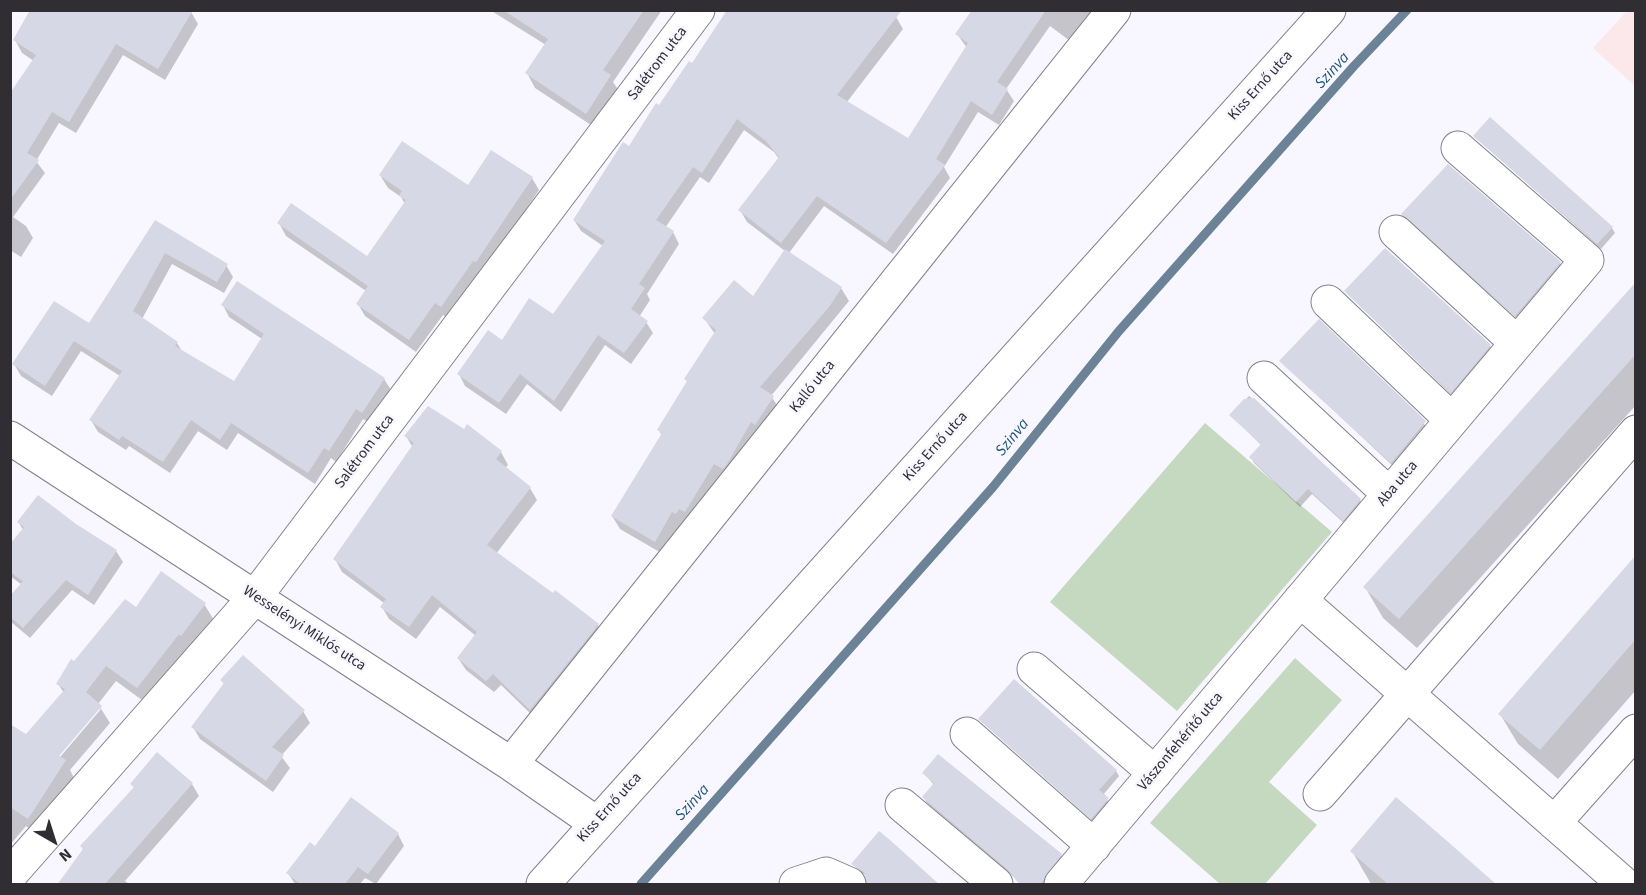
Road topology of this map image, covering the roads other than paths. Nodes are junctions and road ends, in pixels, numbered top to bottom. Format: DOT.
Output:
graph roads {
  1 [pos="698,10"];
  2 [pos="1114,10"];
  3 [pos="1329,10"];
  4 [pos="1458,147"];
  5 [pos="1396,232"];
  6 [pos="1328,302"];
  7 [pos="1517,343"];
  8 [pos="1264,378"];
  9 [pos="1452,420"];
  10 [pos="1635,432"];
  11 [pos="10,438"];
  12 [pos="1389,494"];
  13 [pos="255,597"];
  14 [pos="1300,600"];
  15 [pos="1034,669"];
  16 [pos="1406,694"];
  17 [pos="1635,731"];
  18 [pos="967,734"];
  19 [pos="511,764"];
  20 [pos="1155,773"];
  21 [pos="1320,794"];
  22 [pos="902,805"];
  23 [pos="596,823"];
  24 [pos="1554,823"];
  25 [pos="1094,846"];
  26 [pos="10,875"];
  27 [pos="543,885"];
  28 [pos="796,885"];
  29 [pos="849,885"];
  30 [pos="996,885"];
  31 [pos="1061,885"];
  32 [pos="1624,885"];
  1 -- 13 [label="street, Salétrom utca"];
  2 -- 19 [label="street, Kalló utca"];
  3 -- 23 [label="street, Kiss Ernő utca"];
  4 -- 7 [label="street, Aba utca"];
  5 -- 7 [label="street"];
  6 -- 9 [label="street"];
  7 -- 9 [label="street, Aba utca"];
  8 -- 12 [label="street"];
  9 -- 12 [label="street, Aba utca"];
  10 -- 16 [label="street"];
  11 -- 13 [label="street, Wesselényi Miklós utca"];
  12 -- 14 [label="street, Aba utca"];
  13 -- 19 [label="street, Wesselényi Miklós utca"];
  13 -- 26 [label="street, Salétrom utca"];
  14 -- 16 [label="street"];
  14 -- 20 [label="street, Vászonfehérítő utca"];
  15 -- 20 [label="street"];
  16 -- 21 [label="street"];
  16 -- 24 [label="street"];
  17 -- 24 [label="street"];
  18 -- 25 [label="street"];
  19 -- 23 [label="street, Wesselényi Miklós utca"];
  20 -- 25 [label="street, Vászonfehérítő utca"];
  22 -- 30 [label="street"];
  23 -- 27 [label="street, Kiss Ernő utca"];
  24 -- 32 [label="street"];
  25 -- 31 [label="street, Vászonfehérítő utca"];
  28 -- 29 [label="street"];
}
